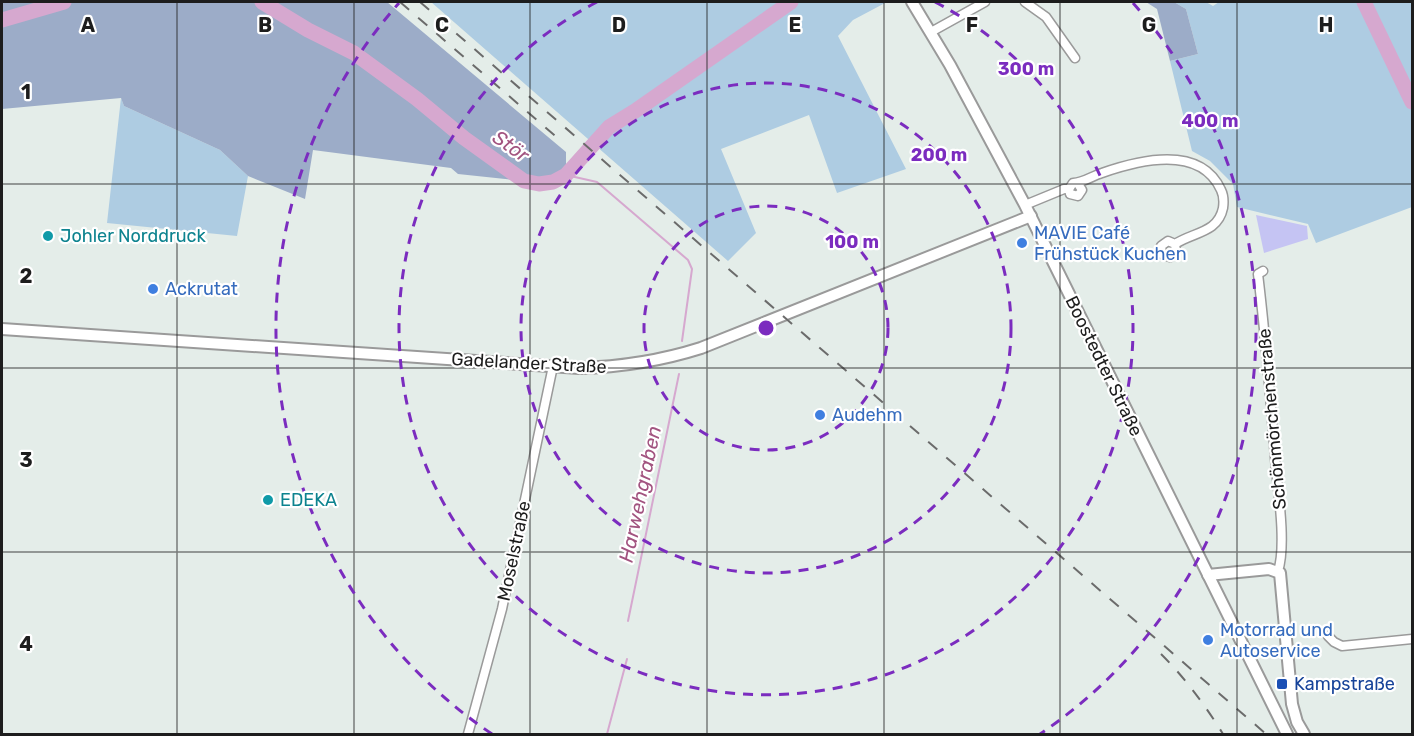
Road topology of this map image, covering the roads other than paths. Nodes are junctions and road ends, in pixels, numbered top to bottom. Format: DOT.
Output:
graph roads {
  1 [pos="912,2"];
  2 [pos="985,2"];
  3 [pos="1025,2"];
  4 [pos="931,32"];
  5 [pos="1075,58"];
  6 [pos="1025,205"];
  7 [pos="1031,216"];
  8 [pos="1175,244"];
  9 [pos="1263,271"];
  10 [pos="2,329"];
  11 [pos="553,366"];
  12 [pos="1278,571"];
  13 [pos="1208,575"];
  14 [pos="1328,636"];
  15 [pos="1413,639"];
  16 [pos="468,735"];
  17 [pos="1287,735"];
  18 [pos="1304,735"];
  1 -- 4 [label="street, Boostedter Straße"];
  2 -- 4 [label="street"];
  3 -- 5 [label="street"];
  4 -- 6 [label="street, Boostedter Straße"];
  6 -- 7 [label="street, Boostedter Straße"];
  6 -- 8 [label="street"];
  7 -- 11 [label="street, Gadelander Straße"];
  7 -- 13 [label="street, Boostedter Straße"];
  9 -- 12 [label="street, Schönmörchenstraße"];
  10 -- 11 [label="street, Gadelander Straße"];
  11 -- 16 [label="street, Moselstraße"];
  12 -- 13 [label="street"];
  12 -- 18 [label="street, Schönmörchenstraße"];
  13 -- 17 [label="street, Boostedter Straße"];
  14 -- 15 [label="street"];
}
